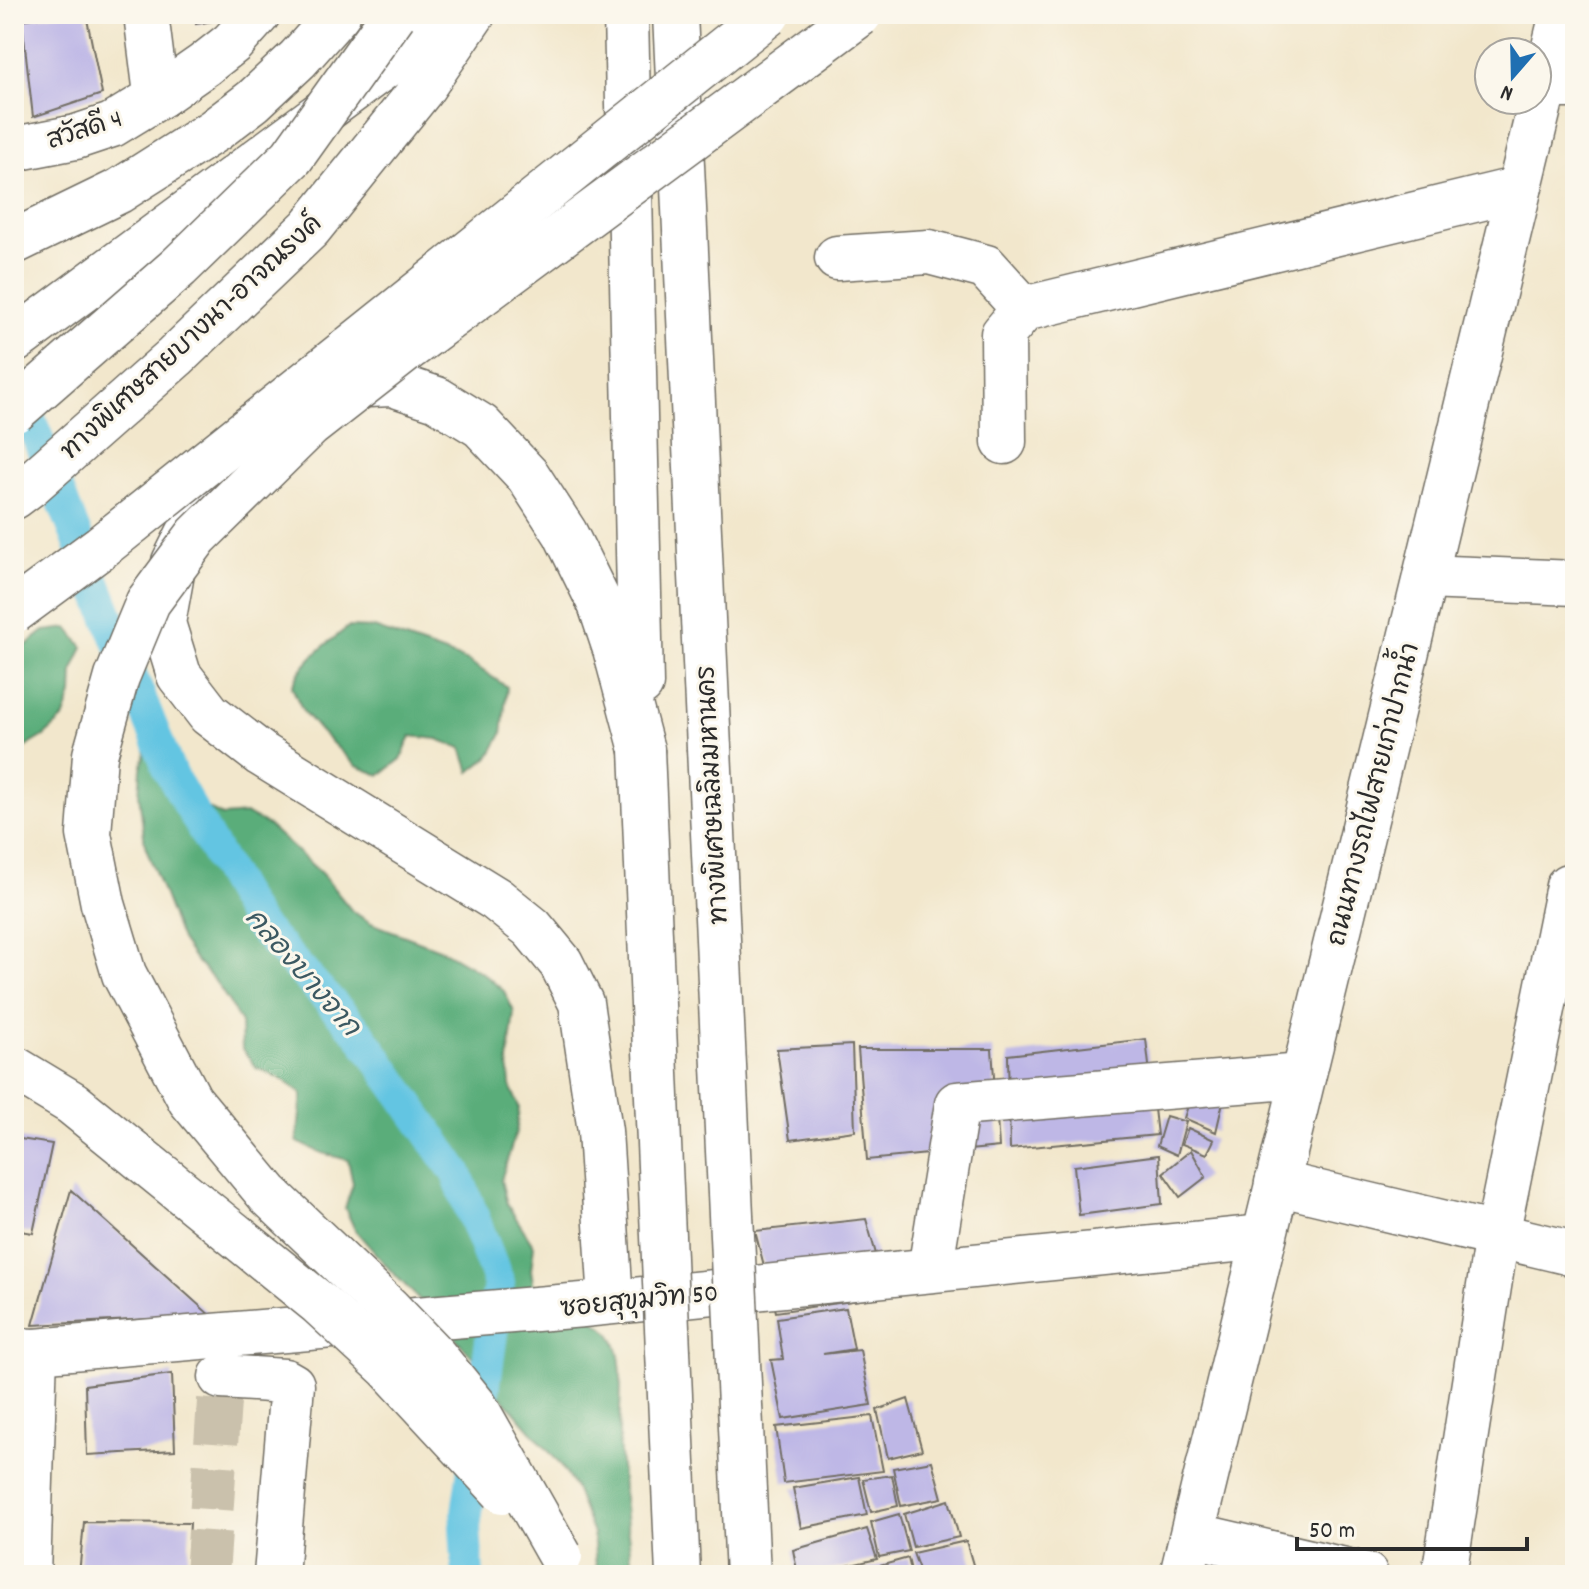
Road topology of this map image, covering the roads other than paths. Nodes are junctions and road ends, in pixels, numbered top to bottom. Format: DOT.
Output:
graph roads {
  1 [pos="146,14"];
  2 [pos="258,14"];
  3 [pos="338,14"];
  4 [pos="394,14"];
  5 [pos="455,14"];
  6 [pos="473,14"];
  7 [pos="626,14"];
  8 [pos="675,14"];
  9 [pos="768,14"];
  10 [pos="860,14"];
  11 [pos="1562,14"];
  12 [pos="1560,86"];
  13 [pos="161,95"];
  14 [pos="14,149"];
  15 [pos="1519,189"];
  16 [pos="14,242"];
  17 [pos="837,258"];
  18 [pos="1024,309"];
  19 [pos="14,341"];
  20 [pos="14,411"];
  21 [pos="1004,442"];
  22 [pos="14,497"];
  23 [pos="1425,577"];
  24 [pos="1575,583"];
  25 [pos="14,611"];
  26 [pos="642,750"];
  27 [pos="1568,886"];
  28 [pos="14,1068"];
  29 [pos="1303,1076"];
  30 [pos="1277,1183"];
  31 [pos="1497,1235"];
  32 [pos="1264,1237"];
  33 [pos="1575,1254"];
  34 [pos="930,1270"];
  35 [pos="611,1301"];
  36 [pos="25,1351"];
  37 [pos="222,1366"];
  38 [pos="1188,1555"];
  39 [pos="565,1566"];
  40 [pos="28,1575"];
  41 [pos="276,1575"];
  42 [pos="678,1575"];
  43 [pos="748,1575"];
  44 [pos="1366,1575"];
  45 [pos="1444,1575"];
  1 -- 13 [label="main road"];
  2 -- 13 [label="main road, สวัสดี 4"];
  3 -- 16 [label="main road"];
  4 -- 20 [label="main road, bridge"];
  5 -- 19 [label="main road, bridge"];
  6 -- 22 [label="main road, ทางพิเศษสายบางนา-อาจณรงค์"];
  7 -- 26 [label="main road"];
  8 -- 43 [label="main road, ทางพิเศษเฉลิมมหานคร, bridge"];
  9 -- 25 [label="main road, bridge"];
  10 -- 39 [label="main road, bridge"];
  11 -- 12 [label="main road, ถนนทางรถไฟสายเก่าปากน้ำ"];
  12 -- 15 [label="main road, ถนนทางรถไฟสายเก่าปากน้ำ"];
  13 -- 14 [label="main road, สวัสดี 4"];
  15 -- 18 [label="main road"];
  15 -- 23 [label="main road, ถนนทางรถไฟสายเก่าปากน้ำ"];
  17 -- 18 [label="main road"];
  18 -- 21 [label="main road"];
  23 -- 24 [label="main road"];
  23 -- 29 [label="main road, ถนนทางรถไฟสายเก่าปากน้ำ"];
  26 -- 35 [label="main road"];
  26 -- 42 [label="main road, bridge"];
  27 -- 31 [label="main road"];
  28 -- 39 [label="main road, bridge"];
  29 -- 30 [label="main road, ถนนทางรถไฟสายเก่าปากน้ำ"];
  29 -- 34 [label="main road"];
  30 -- 31 [label="main road"];
  30 -- 32 [label="main road, ถนนทางรถไฟสายเก่าปากน้ำ"];
  31 -- 33 [label="main road"];
  31 -- 45 [label="main road"];
  32 -- 34 [label="main road, ซอยสุขุมวิท 50"];
  32 -- 38 [label="main road, ถนนทางรถไฟสายเก่าปากน้ำ"];
  34 -- 35 [label="main road, ซอยสุขุมวิท 50"];
  35 -- 37 [label="main road, ซอยสุขุมวิท 50, bridge"];
  36 -- 37 [label="main road, ซอยสุขุมวิท 50"];
  36 -- 40 [label="main road"];
  37 -- 41 [label="main road"];
  38 -- 44 [label="main road"];
}
